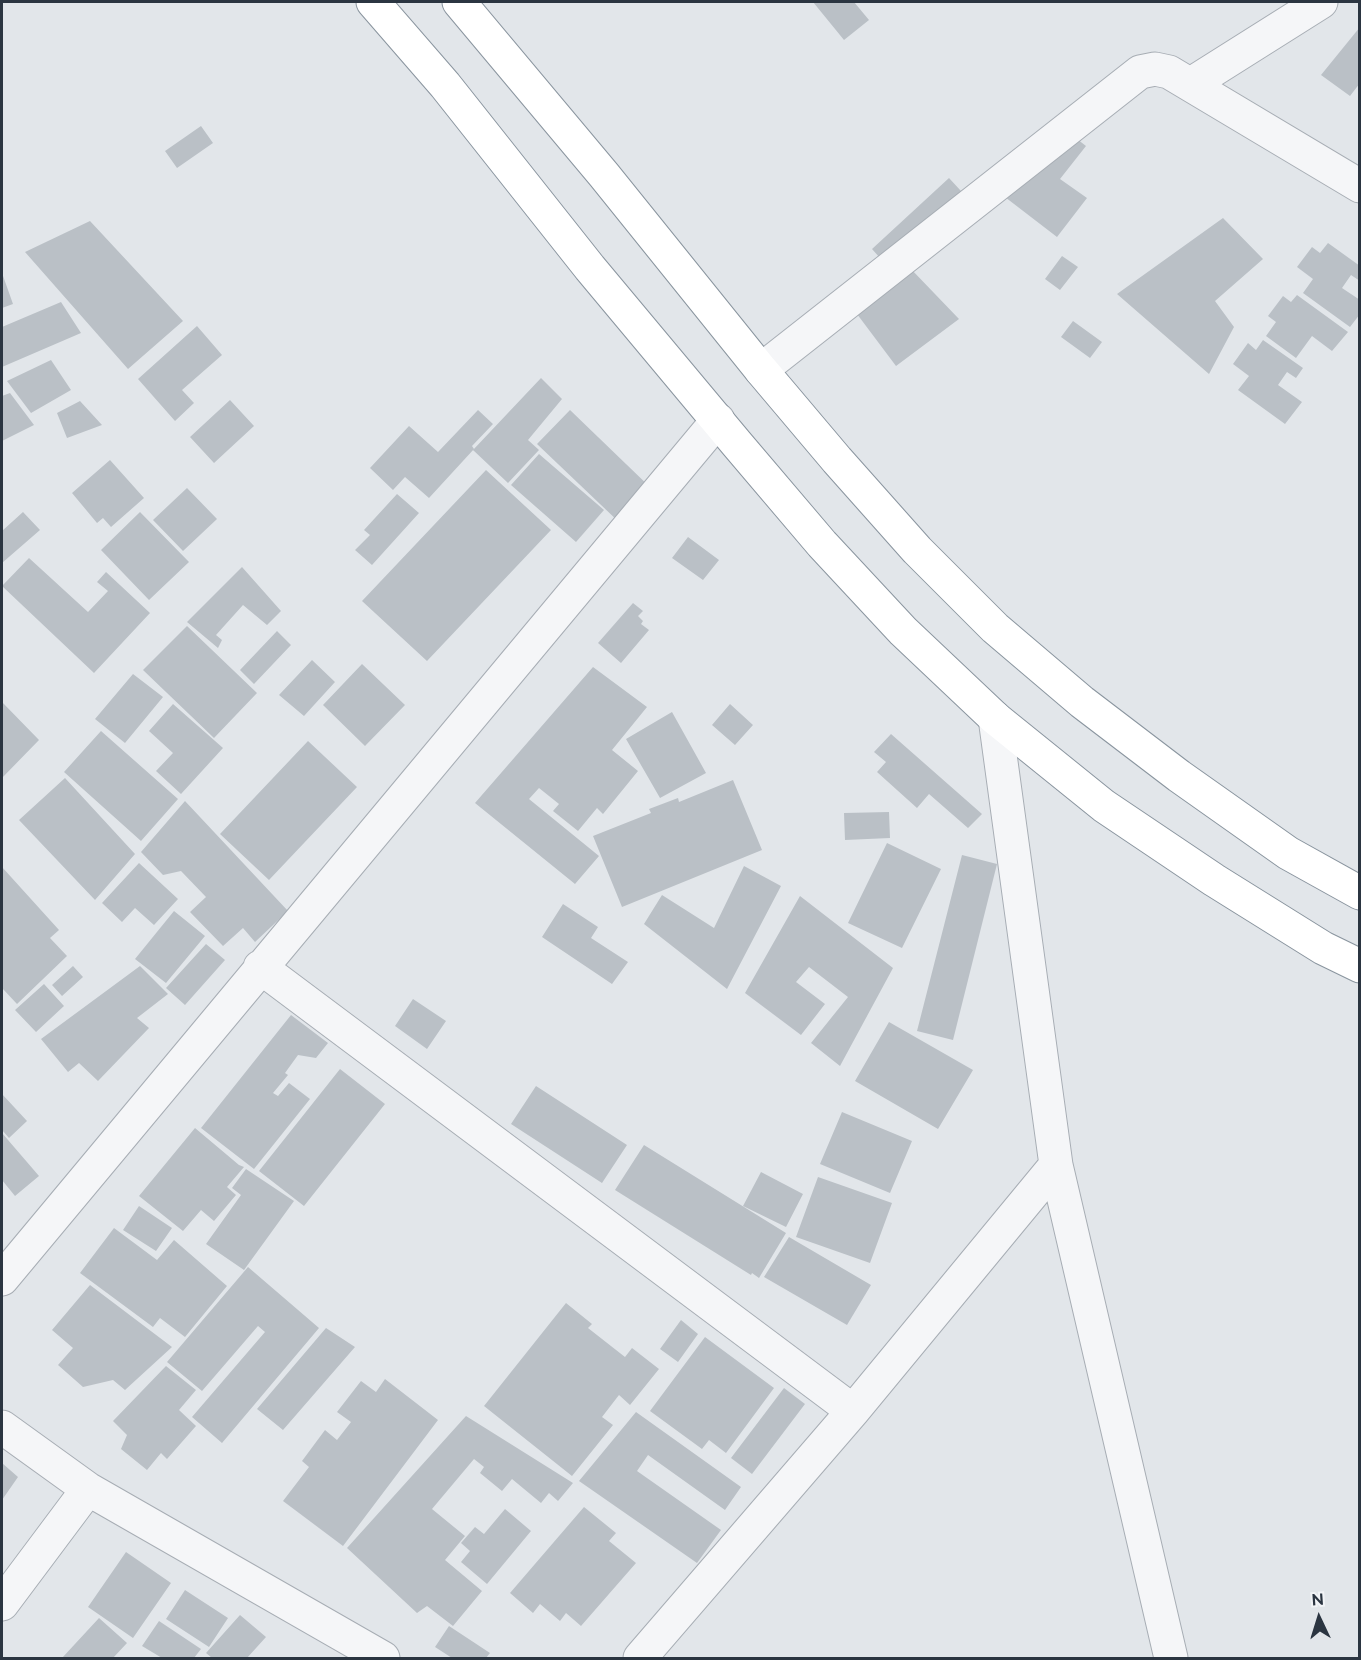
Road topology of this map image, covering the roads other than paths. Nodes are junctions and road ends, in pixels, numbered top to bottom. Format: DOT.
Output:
graph roads {
  1 [pos="373,2"];
  2 [pos="459,2"];
  3 [pos="1320,2"];
  4 [pos="1191,84"];
  5 [pos="1359,186"];
  6 [pos="760,370"];
  7 [pos="718,420"];
  8 [pos="995,718"];
  9 [pos="1359,892"];
  10 [pos="1359,966"];
  11 [pos="260,967"];
  12 [pos="1056,1165"];
  13 [pos="2,1279"];
  14 [pos="853,1411"];
  15 [pos="2,1427"];
  16 [pos="88,1489"];
  17 [pos="2,1604"];
  18 [pos="383,1659"];
  19 [pos="640,1659"];
  20 [pos="1171,1659"];
  1 -- 7 [label="highway"];
  2 -- 6 [label="highway"];
  3 -- 4 [label="street"];
  4 -- 5 [label="street"];
  4 -- 6 [label="street"];
  6 -- 9 [label="highway"];
  7 -- 8 [label="highway"];
  7 -- 11 [label="street"];
  8 -- 10 [label="highway"];
  8 -- 12 [label="street"];
  11 -- 13 [label="street"];
  11 -- 14 [label="street"];
  12 -- 14 [label="street"];
  12 -- 20 [label="street"];
  14 -- 19 [label="street"];
  15 -- 16 [label="street"];
  16 -- 17 [label="street"];
  16 -- 18 [label="street"];
}
